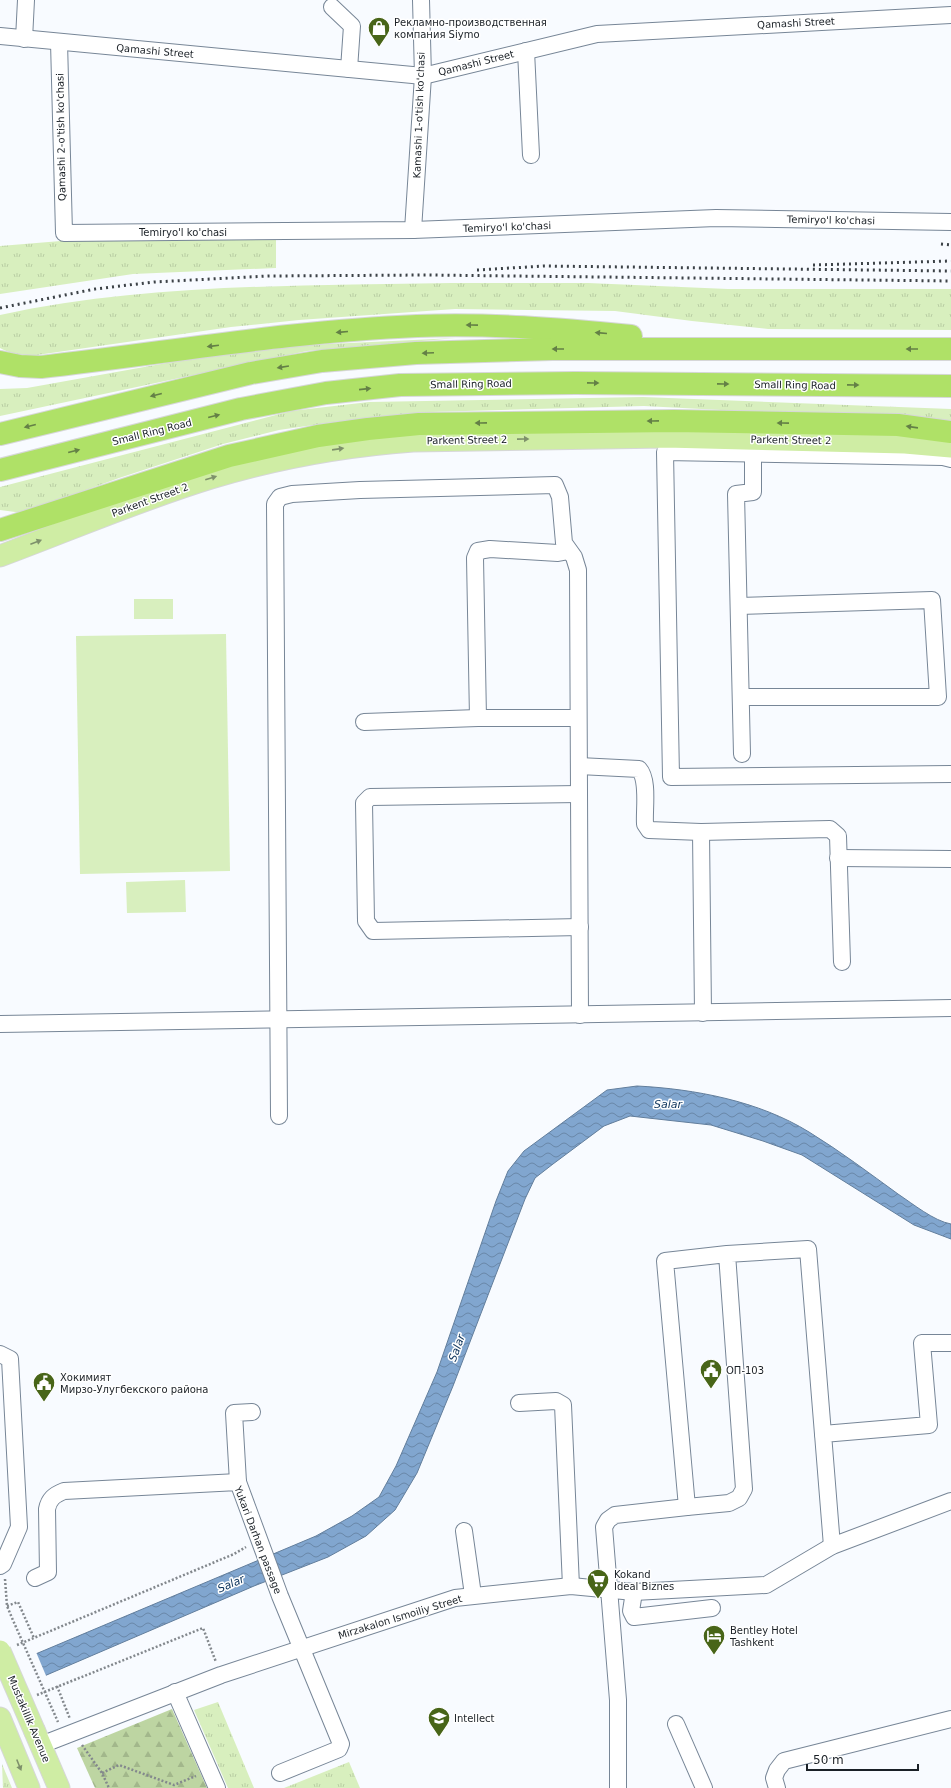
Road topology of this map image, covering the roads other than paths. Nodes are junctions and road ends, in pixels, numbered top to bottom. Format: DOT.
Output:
graph roads {
  1 [pos="26,0"];
  2 [pos="421,0"];
  3 [pos="332,7"];
  4 [pos="951,15"];
  5 [pos="0,36"];
  6 [pos="24,39"];
  7 [pos="59,42"];
  8 [pos="526,51"];
  9 [pos="350,69"];
  10 [pos="423,76"];
  11 [pos="531,155"];
  12 [pos="951,222"];
  13 [pos="413,230"];
  14 [pos="64,233"];
  15 [pos="766,348"];
  16 [pos="951,349"];
  17 [pos="0,362"];
  18 [pos="951,386"];
  19 [pos="753,430"];
  20 [pos="951,432"];
  21 [pos="0,434"];
  22 [pos="951,447"];
  23 [pos="951,459"];
  24 [pos="5,469"];
  25 [pos="0,530"];
  26 [pos="569,550"];
  27 [pos="0,556"];
  28 [pos="739,606"];
  29 [pos="741,697"];
  30 [pos="478,718"];
  31 [pos="578,718"];
  32 [pos="364,722"];
  33 [pos="742,754"];
  34 [pos="579,766"];
  35 [pos="951,774"];
  36 [pos="579,794"];
  37 [pos="701,832"];
  38 [pos="838,858"];
  39 [pos="951,859"];
  40 [pos="580,927"];
  41 [pos="842,962"];
  42 [pos="951,1008"];
  43 [pos="703,1013"];
  44 [pos="580,1015"];
  45 [pos="0,1024"];
  46 [pos="278,1116"];
  47 [pos="728,1254"];
  48 [pos="951,1343"];
  49 [pos="0,1354"];
  50 [pos="518,1403"];
  51 [pos="252,1412"];
  52 [pos="822,1434"];
  53 [pos="238,1482"];
  54 [pos="951,1501"];
  55 [pos="688,1507"];
  56 [pos="464,1531"];
  57 [pos="832,1546"];
  58 [pos="0,1566"];
  59 [pos="35,1578"];
  60 [pos="571,1586"];
  61 [pos="609,1590"];
  62 [pos="634,1592"];
  63 [pos="473,1595"];
  64 [pos="712,1608"];
  65 [pos="302,1648"];
  66 [pos="0,1651"];
  67 [pos="176,1692"];
  68 [pos="0,1718"];
  69 [pos="951,1719"];
  70 [pos="676,1724"];
  71 [pos="38,1739"];
  72 [pos="280,1773"];
  73 [pos="29,1788"];
  74 [pos="58,1788"];
  75 [pos="217,1788"];
  76 [pos="618,1788"];
  77 [pos="704,1788"];
  78 [pos="777,1788"];
  1 -- 6 [label="street"];
  2 -- 10 [label="street, Kamashi 1-o'tish ko'chasi"];
  3 -- 9 [label="street"];
  4 -- 8 [label="street, Qamashi Street"];
  5 -- 6 [label="street, Qamashi Street"];
  6 -- 7 [label="street, Qamashi Street"];
  7 -- 9 [label="street, Qamashi Street"];
  7 -- 14 [label="street, Qamashi 2-o'tish ko'chasi"];
  8 -- 10 [label="street, Qamashi Street"];
  8 -- 11 [label="street"];
  9 -- 10 [label="street, Qamashi Street"];
  10 -- 13 [label="street, Kamashi 1-o'tish ko'chasi"];
  12 -- 13 [label="street, Temiryo'l ko'chasi"];
  13 -- 14 [label="street, Temiryo'l ko'chasi"];
  16 -- 15 [label="highway, one-way"];
  15 -- 17 [label="highway, one-way"];
  15 -- 21 [label="highway, one-way"];
  24 -- 18 [label="highway, Small Ring Road, one-way"];
  20 -- 19 [label="highway, one-way"];
  19 -- 22 [label="main road, Parkent Street 2"];
  19 -- 25 [label="highway, one-way"];
  27 -- 19 [label="main road, Parkent Street 2, one-way"];
  19 -- 28 [label="street"];
  23 -- 35 [label="street"];
  26 -- 30 [label="street"];
  26 -- 31 [label="street"];
  26 -- 46 [label="street"];
  28 -- 29 [label="street"];
  28 -- 29 [label="street"];
  29 -- 33 [label="street"];
  30 -- 31 [label="street"];
  30 -- 32 [label="street"];
  31 -- 34 [label="street"];
  34 -- 36 [label="street"];
  34 -- 37 [label="street"];
  36 -- 40 [label="street"];
  36 -- 40 [label="street"];
  37 -- 38 [label="street"];
  37 -- 43 [label="street"];
  38 -- 39 [label="street"];
  38 -- 41 [label="street"];
  40 -- 44 [label="street"];
  42 -- 43 [label="street"];
  43 -- 44 [label="street"];
  44 -- 45 [label="street"];
  47 -- 52 [label="street"];
  47 -- 55 [label="street"];
  47 -- 55 [label="street"];
  48 -- 52 [label="street"];
  49 -- 58 [label="street"];
  50 -- 60 [label="street"];
  51 -- 53 [label="street"];
  52 -- 57 [label="street"];
  53 -- 59 [label="street, Yukari Darhan passage"];
  53 -- 65 [label="street, Yukari Darhan passage"];
  54 -- 57 [label="street, Mirzakalon Ismoiliy Street"];
  55 -- 61 [label="street"];
  56 -- 63 [label="street"];
  57 -- 62 [label="street, Mirzakalon Ismoiliy Street"];
  60 -- 61 [label="street, Mirzakalon Ismoiliy Street"];
  60 -- 63 [label="street, Mirzakalon Ismoiliy Street"];
  61 -- 62 [label="street, Mirzakalon Ismoiliy Street"];
  61 -- 76 [label="street"];
  62 -- 64 [label="street"];
  63 -- 65 [label="street, Mirzakalon Ismoiliy Street"];
  65 -- 67 [label="street, Mirzakalon Ismoiliy Street"];
  65 -- 72 [label="street, Yukari Darhan passage"];
  66 -- 71 [label="main road, Mustakillik Avenue, bridge"];
  67 -- 71 [label="street, Mirzakalon Ismoiliy Street"];
  67 -- 75 [label="street"];
  68 -- 73 [label="main road, one-way"];
  69 -- 78 [label="street"];
  70 -- 77 [label="street"];
  71 -- 74 [label="main road, Mustakillik Avenue"];
}
